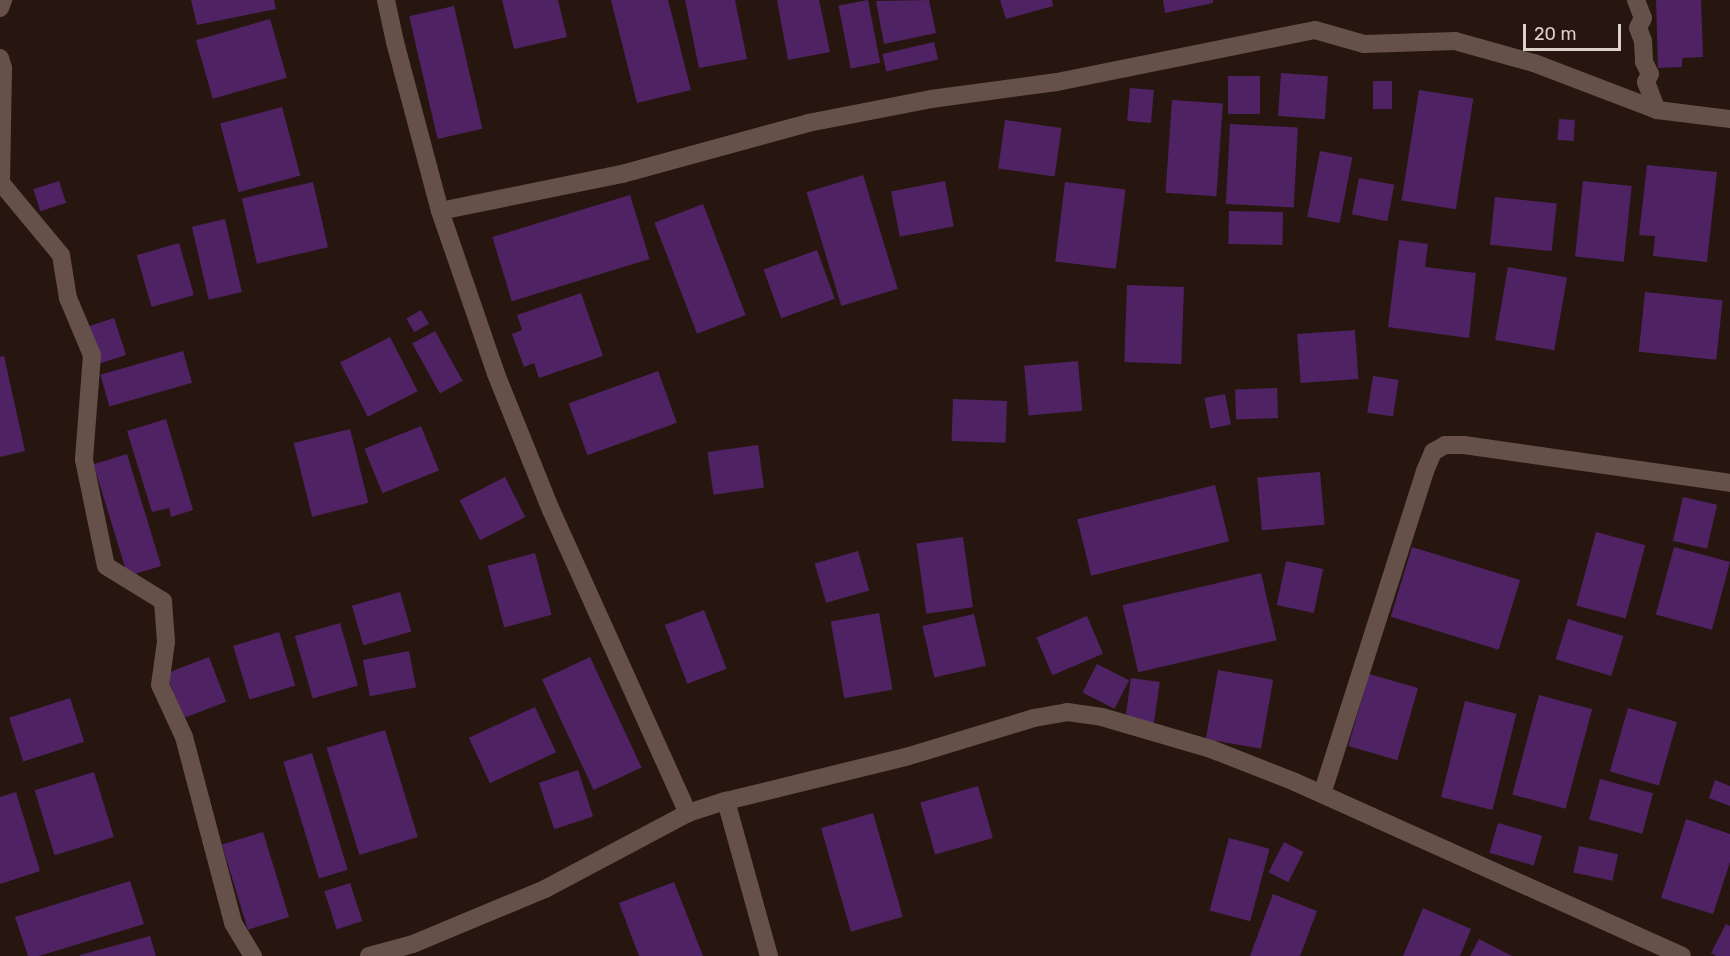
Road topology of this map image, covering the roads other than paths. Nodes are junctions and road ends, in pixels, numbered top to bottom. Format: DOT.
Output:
graph roads {
  1 [pos="3,0"];
  2 [pos="386,0"];
  3 [pos="1636,0"];
  4 [pos="0,8"];
  5 [pos="0,58"];
  6 [pos="1657,110"];
  7 [pos="1730,119"];
  8 [pos="440,211"];
  9 [pos="1730,483"];
  10 [pos="1322,794"];
  11 [pos="726,801"];
  12 [pos="688,813"];
  13 [pos="254,956"];
  14 [pos="369,956"];
  15 [pos="769,956"];
  16 [pos="1682,956"];
  1 -- 4 [label="street"];
  2 -- 8 [label="street"];
  3 -- 6 [label="street"];
  5 -- 13 [label="street"];
  6 -- 7 [label="street"];
  6 -- 8 [label="street"];
  8 -- 12 [label="street"];
  9 -- 10 [label="street"];
  10 -- 11 [label="street"];
  10 -- 16 [label="street"];
  11 -- 12 [label="street"];
  11 -- 15 [label="street"];
  12 -- 14 [label="street"];
}
